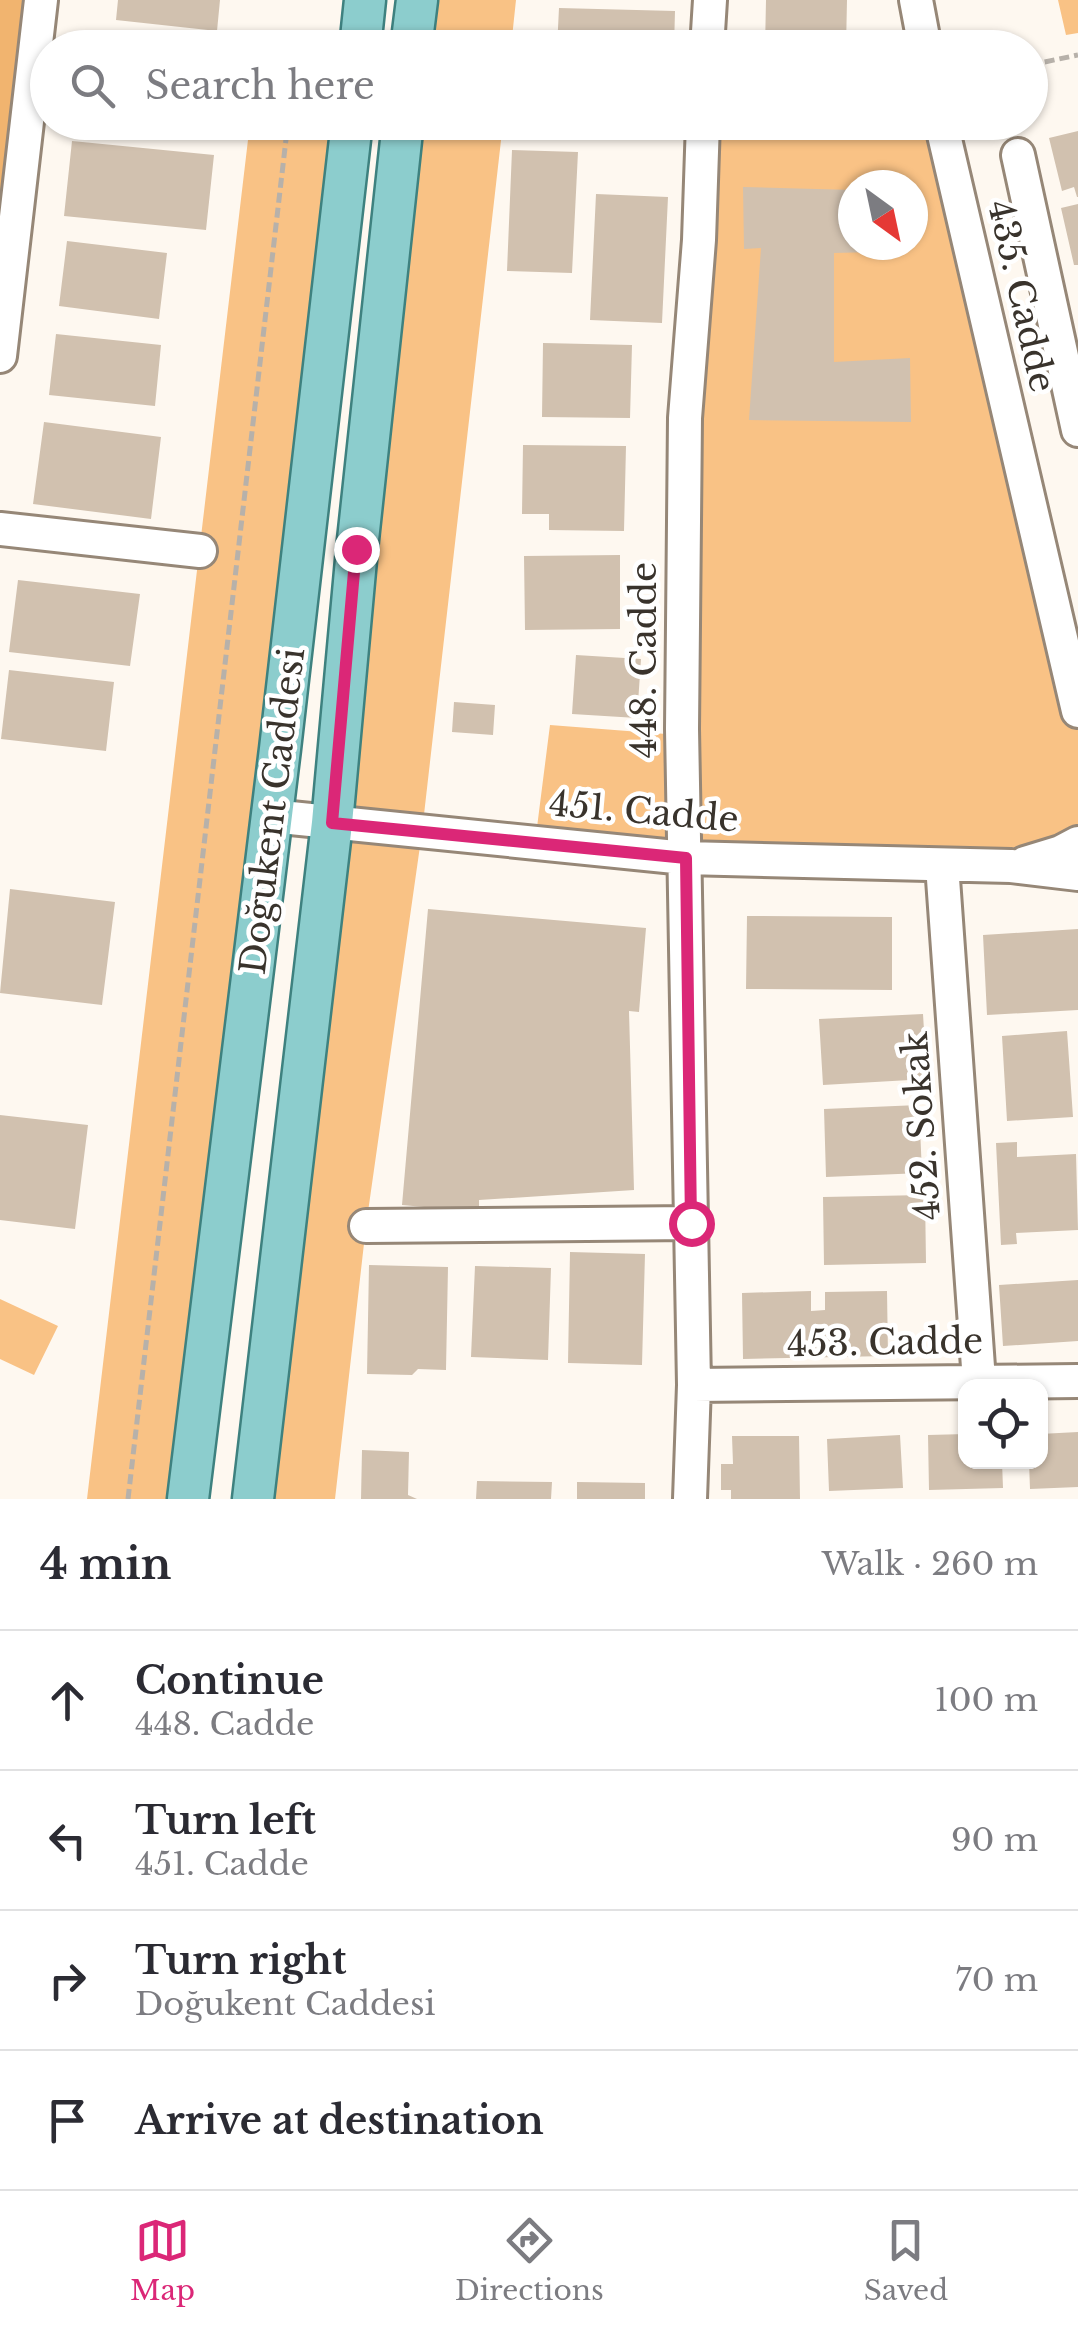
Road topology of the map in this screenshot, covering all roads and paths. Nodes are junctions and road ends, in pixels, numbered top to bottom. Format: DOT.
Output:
graph roads {
  1 [pos="41,0"];
  2 [pos="365,0"];
  3 [pos="417,0"];
  4 [pos="710,0"];
  5 [pos="916,0"];
  6 [pos="40,30"];
  7 [pos="362,30"];
  8 [pos="414,30"];
  9 [pos="708,30"];
  10 [pos="922,30"];
  11 [pos="1078,54"];
  12 [pos="1048,61"];
  13 [pos="31,140"];
  14 [pos="286,140"];
  15 [pos="350,140"];
  16 [pos="401,140"];
  17 [pos="702,140"];
  18 [pos="945,140"];
  19 [pos="1018,154"];
  20 [pos="0,356"];
  21 [pos="1078,430"];
  22 [pos="0,529"];
  23 [pos="200,551"];
  24 [pos="1071,674"];
  25 [pos="1078,711"];
  26 [pos="272,816"];
  27 [pos="332,823"];
  28 [pos="1078,843"];
  29 [pos="686,858"];
  30 [pos="942,865"];
  31 [pos="1011,866"];
  32 [pos="1078,874"];
  33 [pos="691,1223"];
  34 [pos="366,1226"];
  35 [pos="979,1379"];
  36 [pos="958,1381"];
  37 [pos="1048,1381"];
  38 [pos="1078,1381"];
  39 [pos="694,1385"];
  40 [pos="128,1499"];
  41 [pos="188,1499"];
  42 [pos="253,1499"];
  43 [pos="690,1499"];
  1 -- 6 [label="street"];
  2 -- 7 [label="main road"];
  3 -- 8 [label="main road"];
  4 -- 9 [label="street"];
  5 -- 10 [label="street"];
  11 -- 12 [label="path"];
  13 -- 20 [label="street"];
  14 -- 40 [label="path"];
  15 -- 26 [label="main road, Doğukent Caddesi"];
  16 -- 27 [label="main road, Doğukent Caddesi"];
  17 -- 29 [label="street, 448. Cadde"];
  18 -- 24 [label="street, 435. Cadde"];
  19 -- 21 [label="street"];
  22 -- 23 [label="street"];
  24 -- 25 [label="street, 435. Cadde"];
  26 -- 27 [label="street, 451. Cadde"];
  26 -- 41 [label="main road, Doğukent Caddesi"];
  27 -- 29 [label="street, 451. Cadde"];
  27 -- 42 [label="main road, Doğukent Caddesi"];
  28 -- 31 [label="street"];
  29 -- 30 [label="street, 451. Cadde"];
  29 -- 33 [label="street, 448. Cadde"];
  30 -- 31 [label="street, 451. Cadde"];
  30 -- 35 [label="street, 452. Sokak"];
  31 -- 32 [label="street"];
  33 -- 34 [label="street"];
  33 -- 39 [label="street, 448. Cadde"];
  36 -- 39 [label="street, 453. Cadde"];
  37 -- 38 [label="street, 453. Cadde"];
  39 -- 43 [label="street, 448. Cadde"];
}
